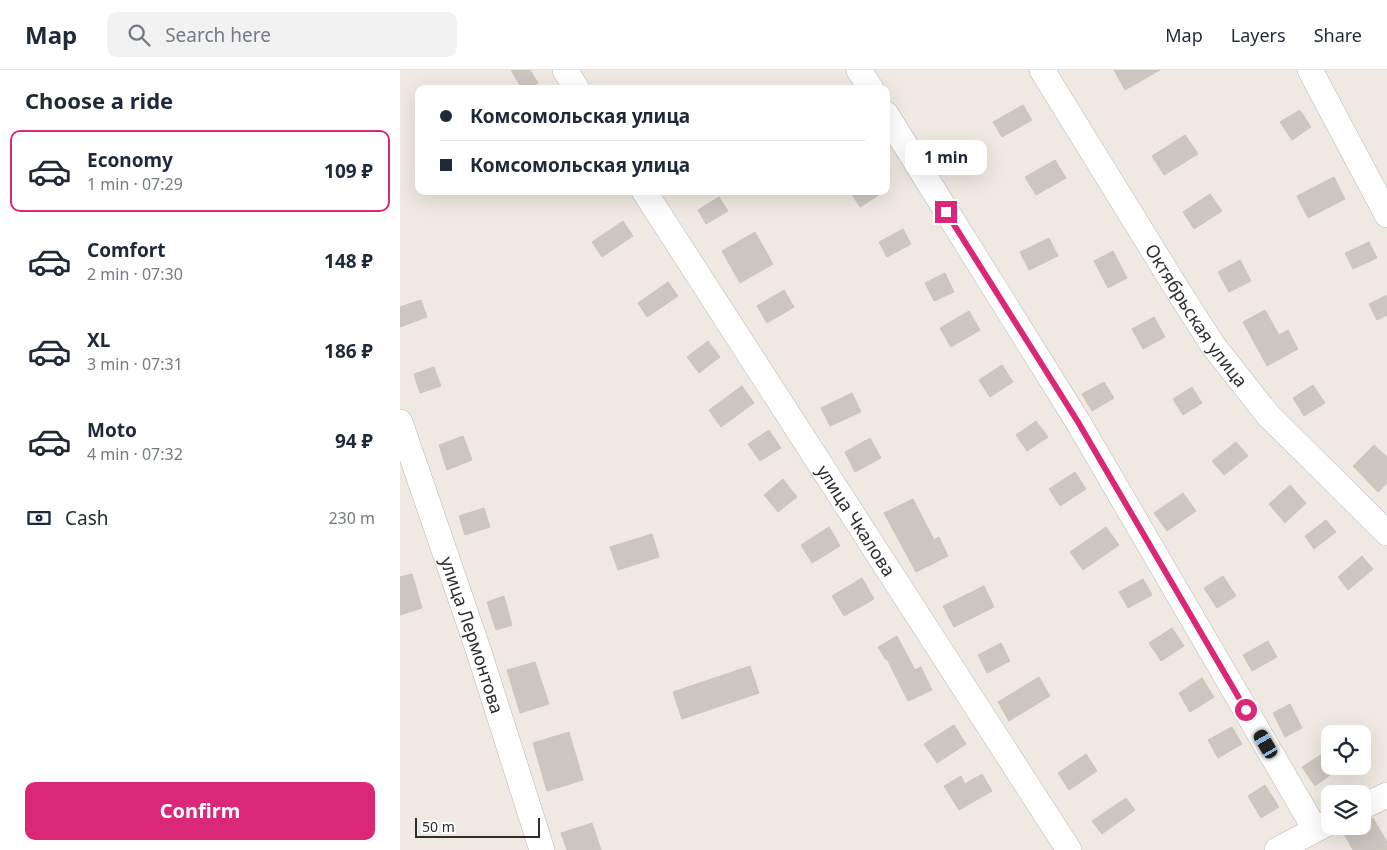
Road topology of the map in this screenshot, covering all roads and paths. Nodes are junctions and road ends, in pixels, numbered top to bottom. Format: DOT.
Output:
graph roads {
  1 [pos="565,70"];
  2 [pos="859,70"];
  3 [pos="1042,70"];
  4 [pos="1310,70"];
  5 [pos="574,85"];
  6 [pos="868,85"];
  7 [pos="890,120"];
  8 [pos="647,195"];
  9 [pos="1387,215"];
  10 [pos="400,422"];
  11 [pos="1387,532"];
  12 [pos="1387,795"];
  13 [pos="1371,803"];
  14 [pos="1321,823"];
  15 [pos="1321,827"];
  16 [pos="542,850"];
  17 [pos="1069,850"];
  18 [pos="1277,850"];
  1 -- 5 [label="street"];
  2 -- 6 [label="street"];
  3 -- 11 [label="street, Октябрьская улица"];
  4 -- 9 [label="street"];
  7 -- 14 [label="street"];
  8 -- 17 [label="street, улица Чкалова"];
  10 -- 16 [label="street, улица Лермонтова"];
  12 -- 13 [label="street"];
  15 -- 18 [label="street"];
}
